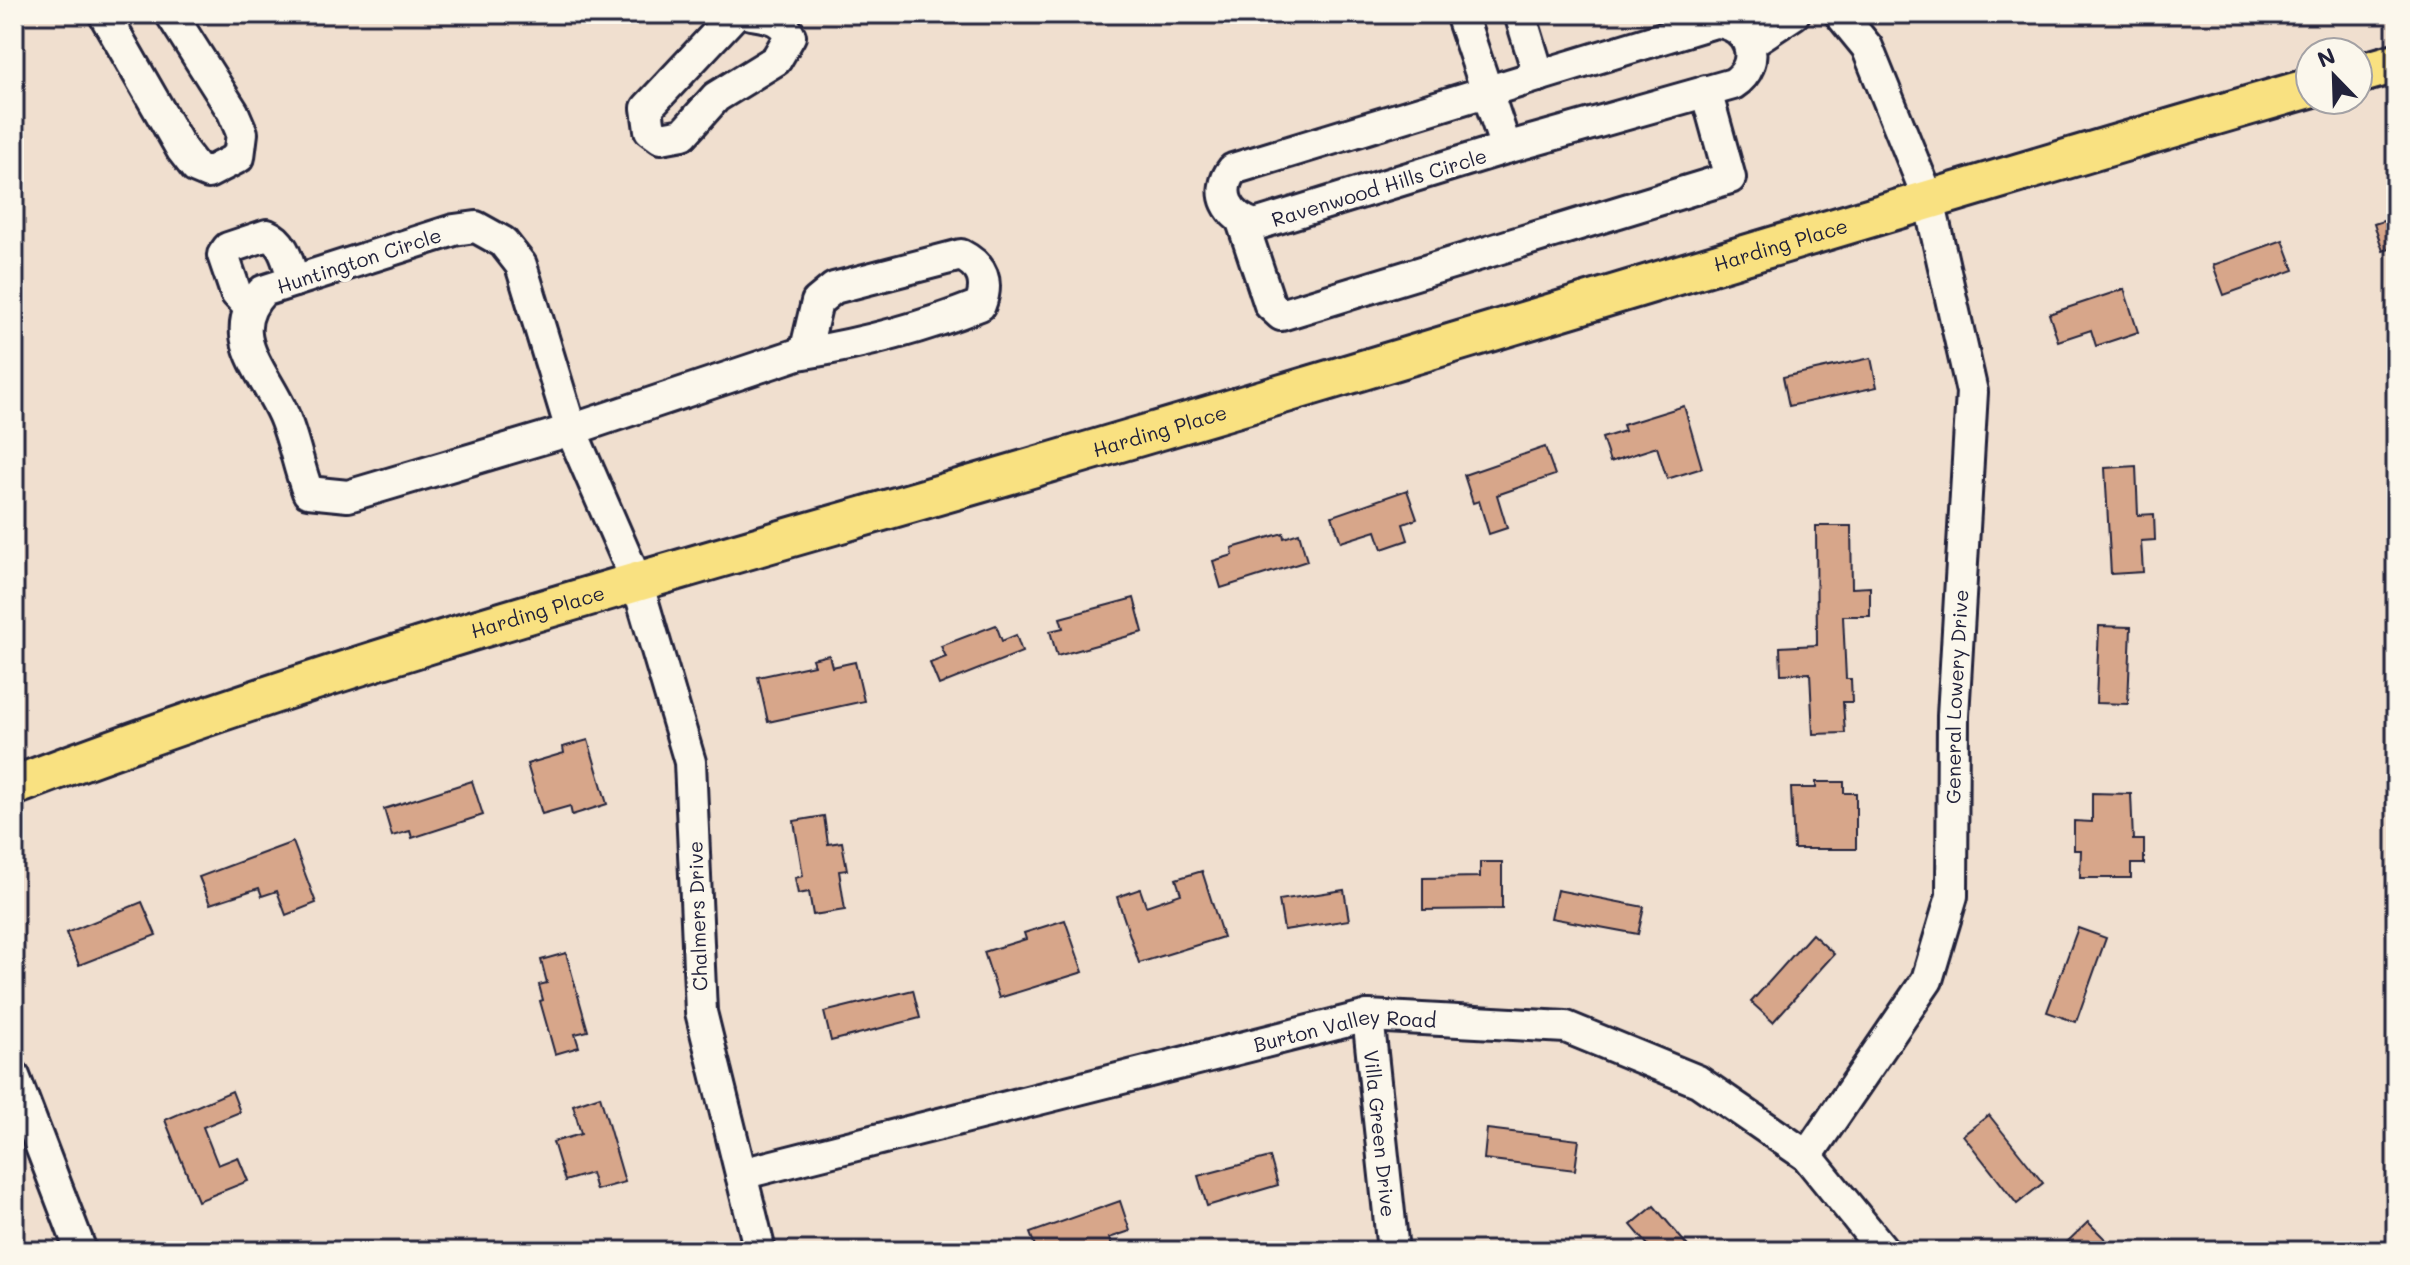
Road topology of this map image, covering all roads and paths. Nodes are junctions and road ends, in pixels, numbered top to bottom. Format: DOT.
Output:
graph roads {
  1 [pos="104,14"];
  2 [pos="171,14"];
  3 [pos="735,14"];
  4 [pos="751,14"];
  5 [pos="1461,14"];
  6 [pos="1520,14"];
  7 [pos="1794,14"];
  8 [pos="1840,14"];
  9 [pos="1750,43"];
  10 [pos="2396,63"];
  11 [pos="2374,69"];
  12 [pos="1539,76"];
  13 [pos="1487,91"];
  14 [pos="1706,91"];
  15 [pos="2294,93"];
  16 [pos="1506,148"];
  17 [pos="1929,200"];
  18 [pos="1242,221"];
  19 [pos="294,281"];
  20 [pos="248,306"];
  21 [pos="805,353"];
  22 [pos="571,430"];
  23 [pos="637,582"];
  24 [pos="14,786"];
  25 [pos="1368,1016"];
  26 [pos="14,1076"];
  27 [pos="1807,1156"];
  28 [pos="741,1174"];
  29 [pos="81,1251"];
  30 [pos="760,1251"];
  31 [pos="1393,1251"];
  32 [pos="1884,1251"];
  1 -- 2 [label="street"];
  3 -- 4 [label="street"];
  5 -- 13 [label="street"];
  6 -- 12 [label="street"];
  7 -- 9 [label="street"];
  8 -- 17 [label="street, General Lowery Drive"];
  9 -- 12 [label="street, Ravenwood Hills Circle"];
  9 -- 14 [label="street, Ravenwood Hills Circle"];
  10 -- 11 [label="main road"];
  12 -- 13 [label="street, Ravenwood Hills Circle"];
  13 -- 16 [label="street"];
  13 -- 18 [label="street, Ravenwood Hills Circle"];
  14 -- 16 [label="street, Ravenwood Hills Circle"];
  14 -- 18 [label="street"];
  15 -- 17 [label="main road, Harding Place"];
  16 -- 18 [label="street, Ravenwood Hills Circle"];
  17 -- 23 [label="main road, Harding Place"];
  17 -- 27 [label="street, General Lowery Drive"];
  19 -- 20 [label="street, Huntington Circle"];
  19 -- 20 [label="street"];
  19 -- 22 [label="street, Huntington Circle"];
  20 -- 22 [label="street"];
  21 -- 21 [label="street"];
  21 -- 22 [label="street"];
  22 -- 23 [label="street, Huntington Circle"];
  23 -- 24 [label="main road, Harding Place"];
  23 -- 28 [label="street, Chalmers Drive"];
  25 -- 27 [label="street, Burton Valley Road"];
  25 -- 28 [label="street, Burton Valley Road"];
  25 -- 31 [label="street, Villa Green Drive"];
  26 -- 29 [label="street"];
  27 -- 32 [label="street, Burton Valley Road"];
  28 -- 30 [label="street, Chalmers Drive"];
}
